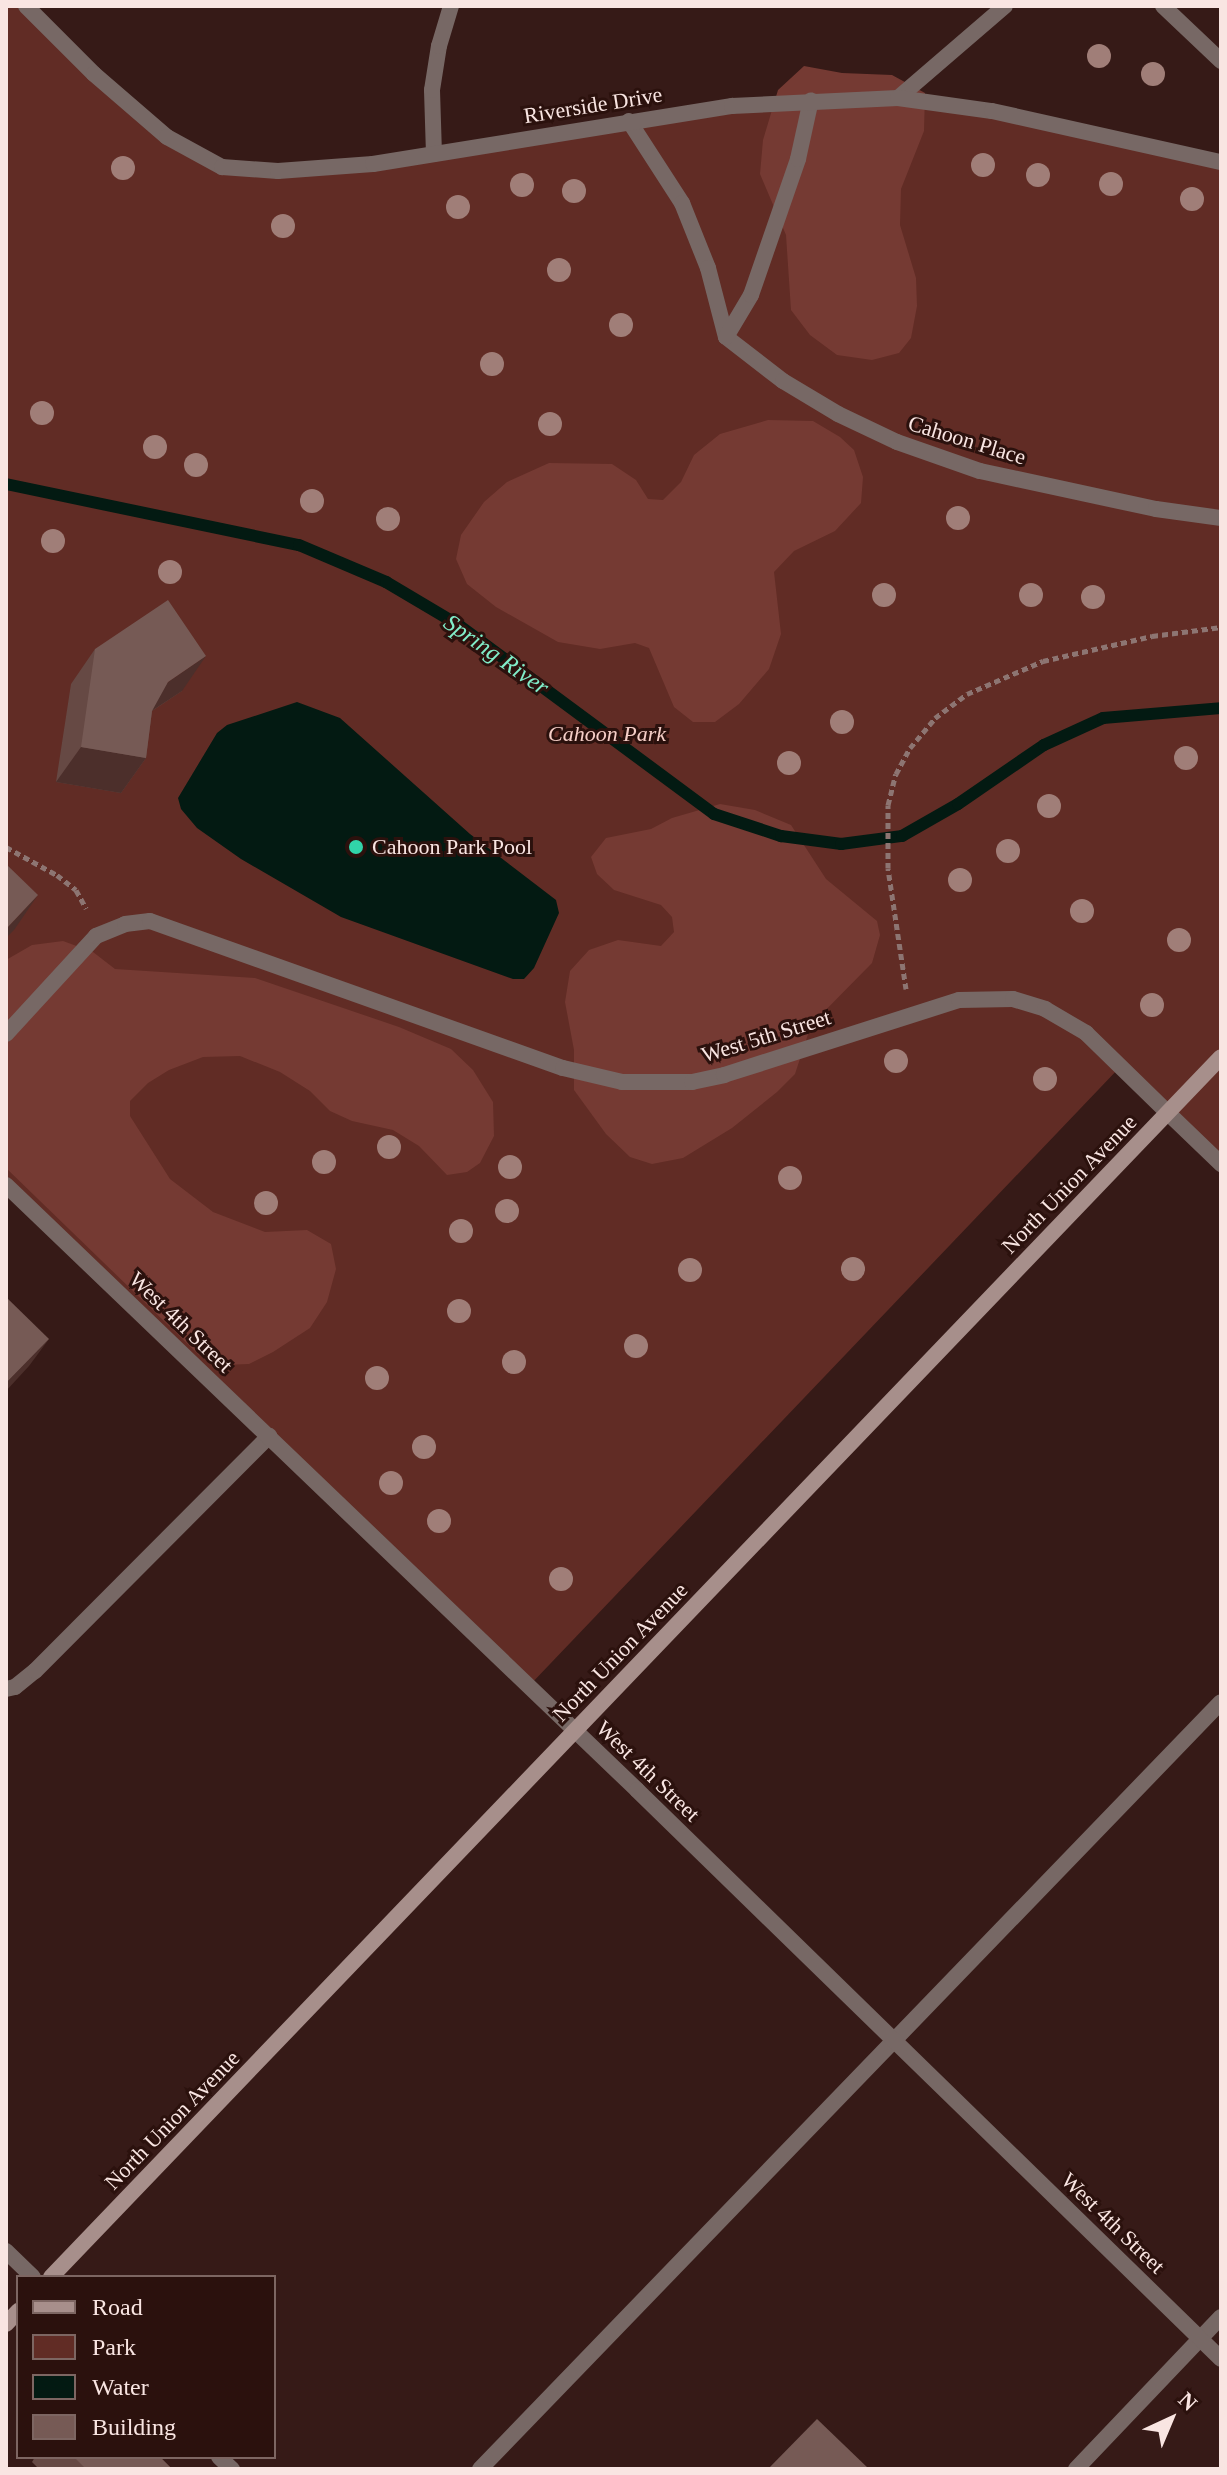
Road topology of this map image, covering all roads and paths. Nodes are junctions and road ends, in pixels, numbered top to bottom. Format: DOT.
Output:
graph roads {
  1 [pos="26,6"];
  2 [pos="451,6"];
  3 [pos="1005,6"];
  4 [pos="1163,6"];
  5 [pos="1221,61"];
  6 [pos="898,98"];
  7 [pos="811,100"];
  8 [pos="629,121"];
  9 [pos="434,154"];
  10 [pos="1221,162"];
  11 [pos="726,337"];
  12 [pos="1221,518"];
  13 [pos="1221,627"];
  14 [pos="6,847"];
  15 [pos="96,936"];
  16 [pos="909,1014"];
  17 [pos="6,1034"];
  18 [pos="1221,1057"];
  19 [pos="1168,1113"];
  20 [pos="1221,1164"];
  21 [pos="6,1185"];
  22 [pos="269,1436"];
  23 [pos="6,1689"];
  24 [pos="1221,1702"];
  25 [pos="576,1731"];
  26 [pos="894,2040"];
  27 [pos="6,2251"];
  28 [pos="31,2275"];
  29 [pos="53,2275"];
  30 [pos="1221,2317"];
  31 [pos="1200,2339"];
  32 [pos="1221,2359"];
  33 [pos="480,2469"];
  34 [pos="1076,2469"];
  1 -- 9 [label="street, Riverside Drive"];
  2 -- 9 [label="street"];
  3 -- 6 [label="street"];
  4 -- 5 [label="street"];
  6 -- 7 [label="street, Riverside Drive"];
  6 -- 10 [label="street, Riverside Drive"];
  7 -- 8 [label="street, Riverside Drive"];
  7 -- 11 [label="street"];
  8 -- 9 [label="street, Riverside Drive"];
  8 -- 11 [label="street"];
  11 -- 12 [label="street, Cahoon Place"];
  13 -- 16 [label="path"];
  14 -- 15 [label="path"];
  15 -- 16 [label="street, West 5th Street"];
  15 -- 17 [label="street"];
  16 -- 19 [label="street, West 5th Street"];
  18 -- 19 [label="main road, North Union Avenue"];
  19 -- 20 [label="street, West 5th Street"];
  19 -- 25 [label="main road, North Union Avenue"];
  21 -- 22 [label="street, West 4th Street"];
  22 -- 23 [label="street"];
  22 -- 25 [label="street, West 4th Street"];
  24 -- 26 [label="street"];
  25 -- 26 [label="street, West 4th Street"];
  25 -- 29 [label="main road, North Union Avenue"];
  26 -- 31 [label="street, West 4th Street"];
  26 -- 33 [label="street"];
  27 -- 28 [label="street"];
  30 -- 31 [label="street"];
  31 -- 32 [label="street, West 4th Street"];
  31 -- 34 [label="street"];
}
